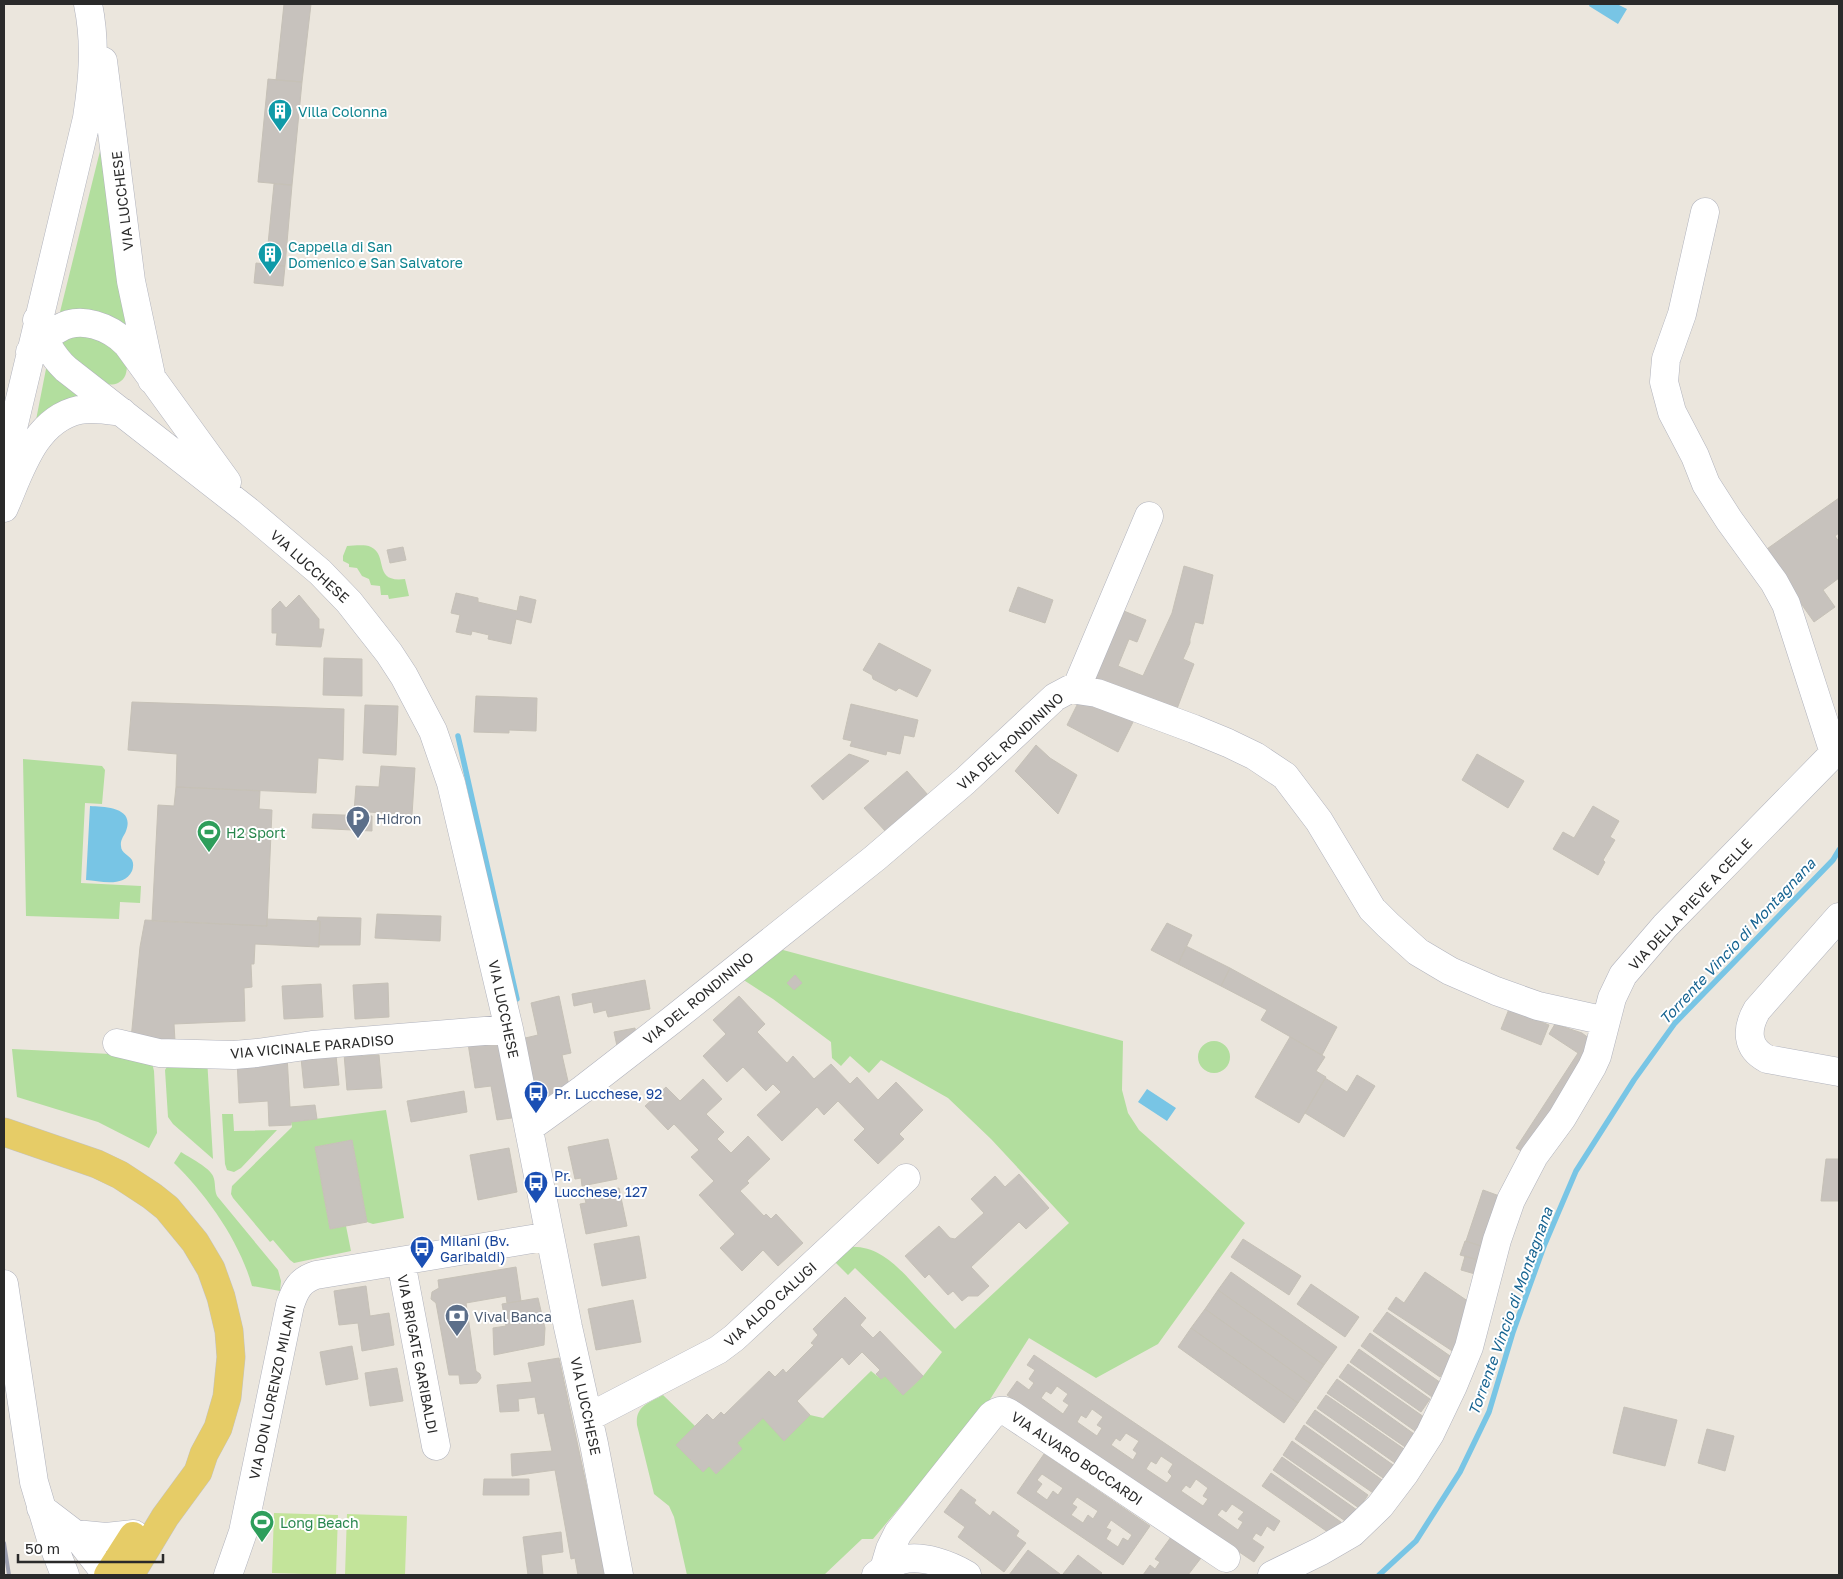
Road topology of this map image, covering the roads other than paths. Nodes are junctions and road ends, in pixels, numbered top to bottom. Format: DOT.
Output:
graph roads {
  1 [pos="90,13"];
  2 [pos="1705,212"];
  3 [pos="37,338"];
  4 [pos="152,380"];
  5 [pos="122,412"];
  6 [pos="4,466"];
  7 [pos="4,508"];
  8 [pos="248,511"];
  9 [pos="1149,516"];
  10 [pos="1076,689"];
  11 [pos="1837,750"];
  12 [pos="1839,917"];
  13 [pos="1606,1021"];
  14 [pos="509,1029"];
  15 [pos="117,1043"];
  16 [pos="1839,1072"];
  17 [pos="529,1128"];
  18 [pos="4,1132"];
  19 [pos="906,1178"];
  20 [pos="550,1236"];
  21 [pos="401,1262"];
  22 [pos="4,1284"];
  23 [pos="589,1417"];
  24 [pos="436,1446"];
  25 [pos="204,1454"];
  26 [pos="41,1508"];
  27 [pos="75,1534"];
  28 [pos="134,1534"];
  29 [pos="1226,1558"];
  30 [pos="880,1572"];
  31 [pos="66,1573"];
  32 [pos="107,1575"];
  33 [pos="130,1575"];
  34 [pos="228,1575"];
  35 [pos="619,1575"];
  36 [pos="968,1575"];
  37 [pos="1272,1575"];
  1 -- 3 [label="street, VIA LUCCHESE"];
  1 -- 4 [label="street, VIA LUCCHESE"];
  2 -- 11 [label="street"];
  3 -- 4 [label="street, VIA LUCCHESE"];
  3 -- 5 [label="street, VIA LUCCHESE"];
  3 -- 6 [label="street, VIA LUCCHESE"];
  4 -- 8 [label="street, VIA LUCCHESE"];
  5 -- 7 [label="street"];
  5 -- 8 [label="street, VIA LUCCHESE"];
  8 -- 14 [label="street, VIA LUCCHESE"];
  9 -- 10 [label="street"];
  10 -- 13 [label="street, VIA DEL RONDININO"];
  10 -- 17 [label="street, VIA DEL RONDININO"];
  11 -- 13 [label="street, VIA DELLA PIEVE A CELLE"];
  12 -- 16 [label="street"];
  13 -- 37 [label="street, VIA DELLA PIEVE A CELLE"];
  14 -- 15 [label="street, VIA VICINALE PARADISO"];
  14 -- 17 [label="street, VIA LUCCHESE"];
  17 -- 20 [label="street, VIA LUCCHESE"];
  18 -- 25 [label="main road"];
  19 -- 23 [label="street, VIA ALDO CALUGI"];
  20 -- 21 [label="street, VIA DON LORENZO MILANI"];
  20 -- 23 [label="street, VIA LUCCHESE"];
  21 -- 24 [label="street, VIA BRIGATE GARIBALDI"];
  21 -- 34 [label="street, VIA DON LORENZO MILANI"];
  22 -- 26 [label="street"];
  23 -- 35 [label="street, VIA LUCCHESE"];
  25 -- 28 [label="main road"];
  25 -- 33 [label="main road"];
  26 -- 27 [label="street"];
  26 -- 31 [label="street"];
  27 -- 28 [label="street"];
  27 -- 32 [label="street"];
  28 -- 32 [label="main road"];
  29 -- 30 [label="street, VIA ALVARO BOCCARDI"];
  30 -- 36 [label="street"];
}
